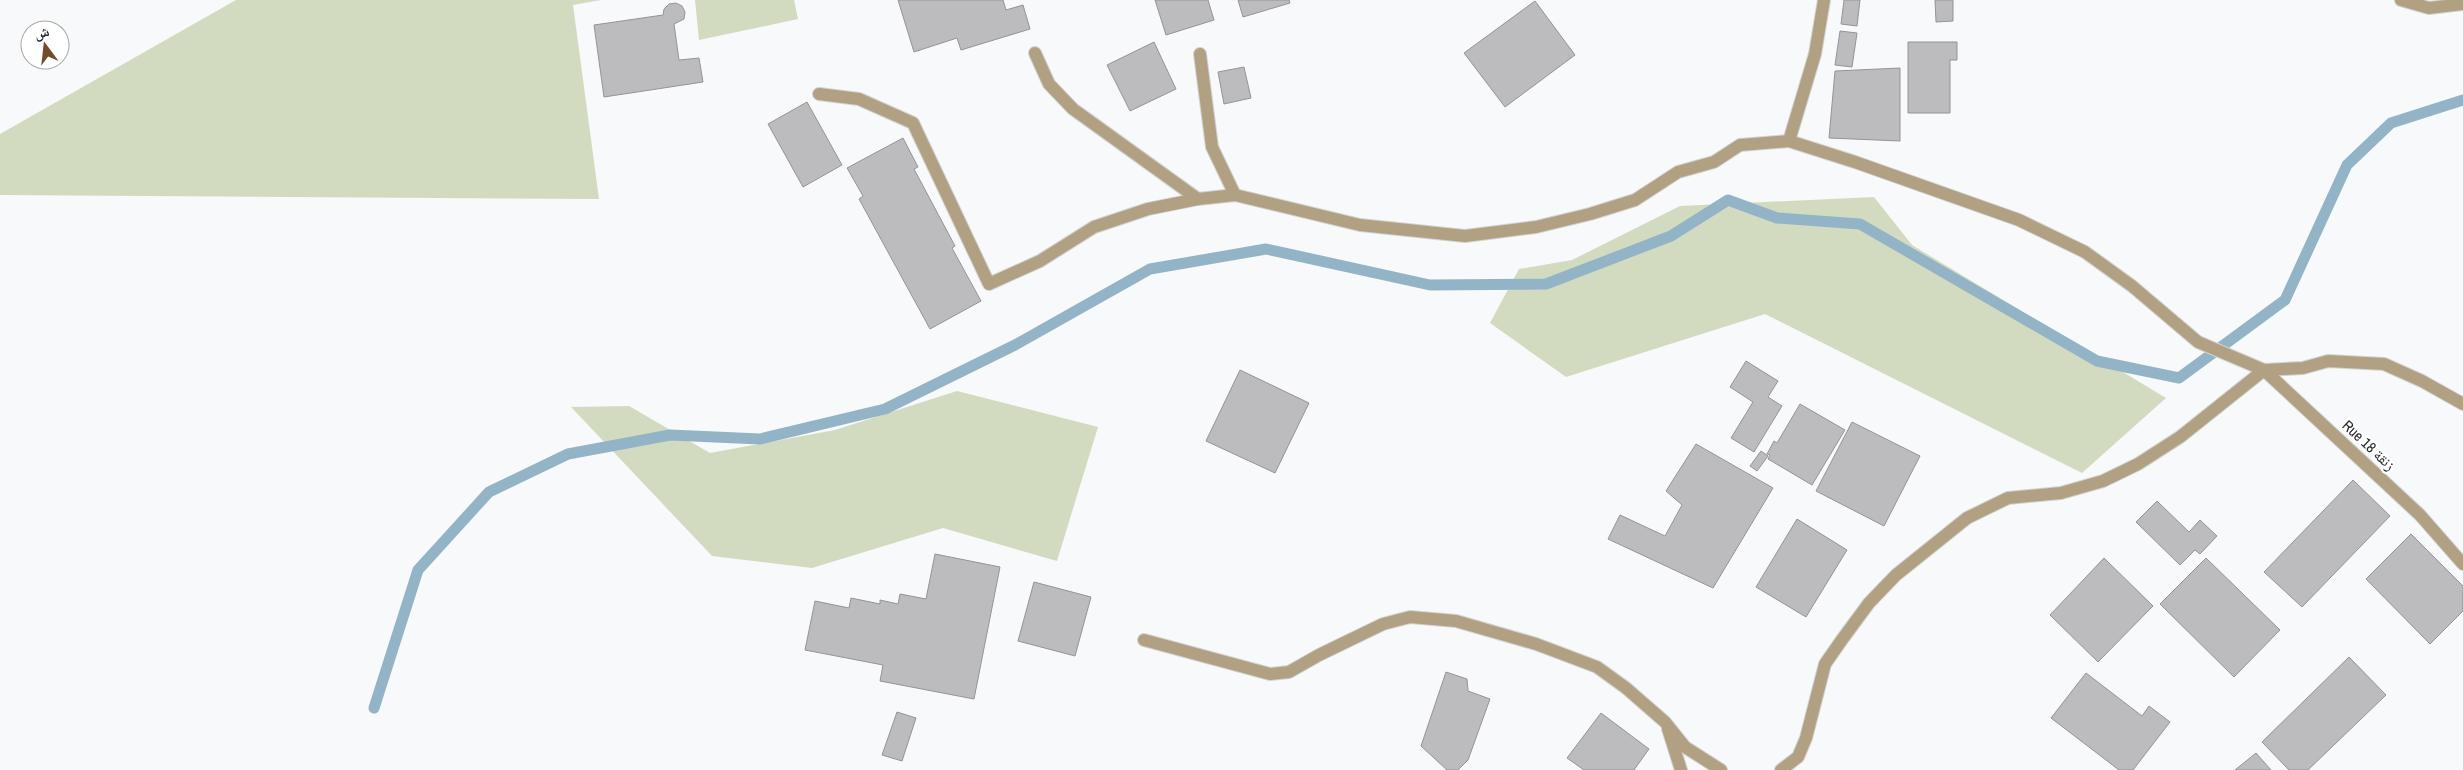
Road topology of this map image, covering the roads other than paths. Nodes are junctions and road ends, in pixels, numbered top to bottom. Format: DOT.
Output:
graph roads {
  1 [pos="1824,0"];
  2 [pos="2401,0"];
  3 [pos="2463,4"];
  4 [pos="1035,53"];
  5 [pos="1200,54"];
  6 [pos="819,94"];
  7 [pos="1789,141"];
  8 [pos="1235,195"];
  9 [pos="1198,199"];
  10 [pos="2264,370"];
  11 [pos="2463,404"];
  12 [pos="2463,564"];
  13 [pos="1144,640"];
  14 [pos="1665,722"];
  15 [pos="1681,770"];
  16 [pos="1721,770"];
  17 [pos="1781,770"];
  1 -- 7 [label="street"];
  2 -- 3 [label="street"];
  4 -- 9 [label="street"];
  5 -- 8 [label="street"];
  6 -- 9 [label="street"];
  7 -- 8 [label="street"];
  7 -- 10 [label="street, Rue 18 زنقة"];
  8 -- 9 [label="street"];
  10 -- 11 [label="street"];
  10 -- 12 [label="street, Rue 18 زنقة"];
  10 -- 17 [label="street"];
  13 -- 14 [label="street"];
  14 -- 15 [label="street"];
  14 -- 16 [label="street"];
}
